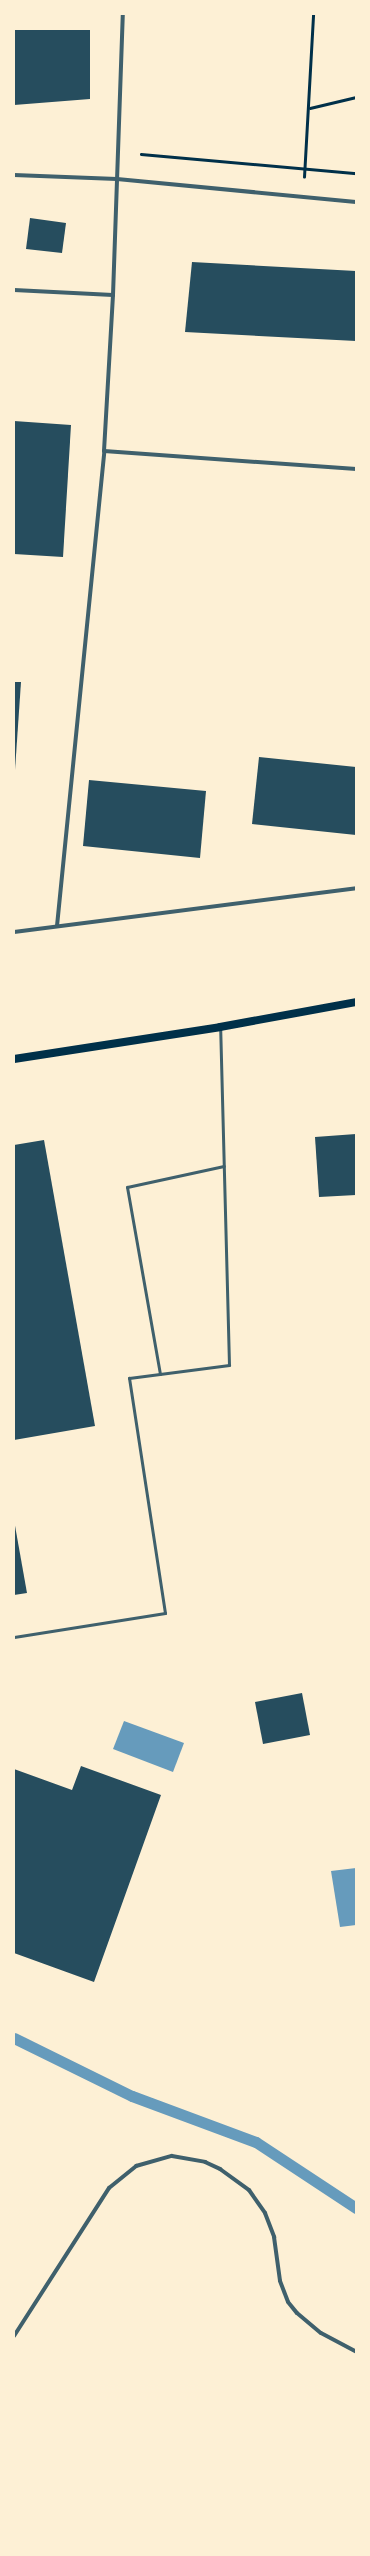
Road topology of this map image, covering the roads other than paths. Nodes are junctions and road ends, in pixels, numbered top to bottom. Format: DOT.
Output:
graph roads {
  1 [pos="123,14"];
  2 [pos="14,175"];
  3 [pos="117,179"];
  4 [pos="356,202"];
  5 [pos="14,290"];
  6 [pos="113,295"];
  7 [pos="104,451"];
  8 [pos="356,469"];
  9 [pos="356,888"];
  10 [pos="57,926"];
  11 [pos="14,932"];
  12 [pos="356,1002"];
  13 [pos="220,1027"];
  14 [pos="14,1059"];
  15 [pos="224,1166"];
  16 [pos="160,1374"];
  17 [pos="14,1637"];
  18 [pos="14,2336"];
  19 [pos="356,2352"];
  1 -- 3 [label="street"];
  2 -- 3 [label="street"];
  3 -- 4 [label="street"];
  3 -- 6 [label="street"];
  5 -- 6 [label="street"];
  6 -- 7 [label="street"];
  7 -- 8 [label="street"];
  7 -- 10 [label="street"];
  9 -- 10 [label="street"];
  10 -- 11 [label="street"];
  12 -- 13 [label="main road"];
  13 -- 14 [label="main road"];
  13 -- 15 [label="lane"];
  15 -- 16 [label="lane"];
  15 -- 16 [label="lane"];
  16 -- 17 [label="lane"];
  18 -- 19 [label="street"];
}
